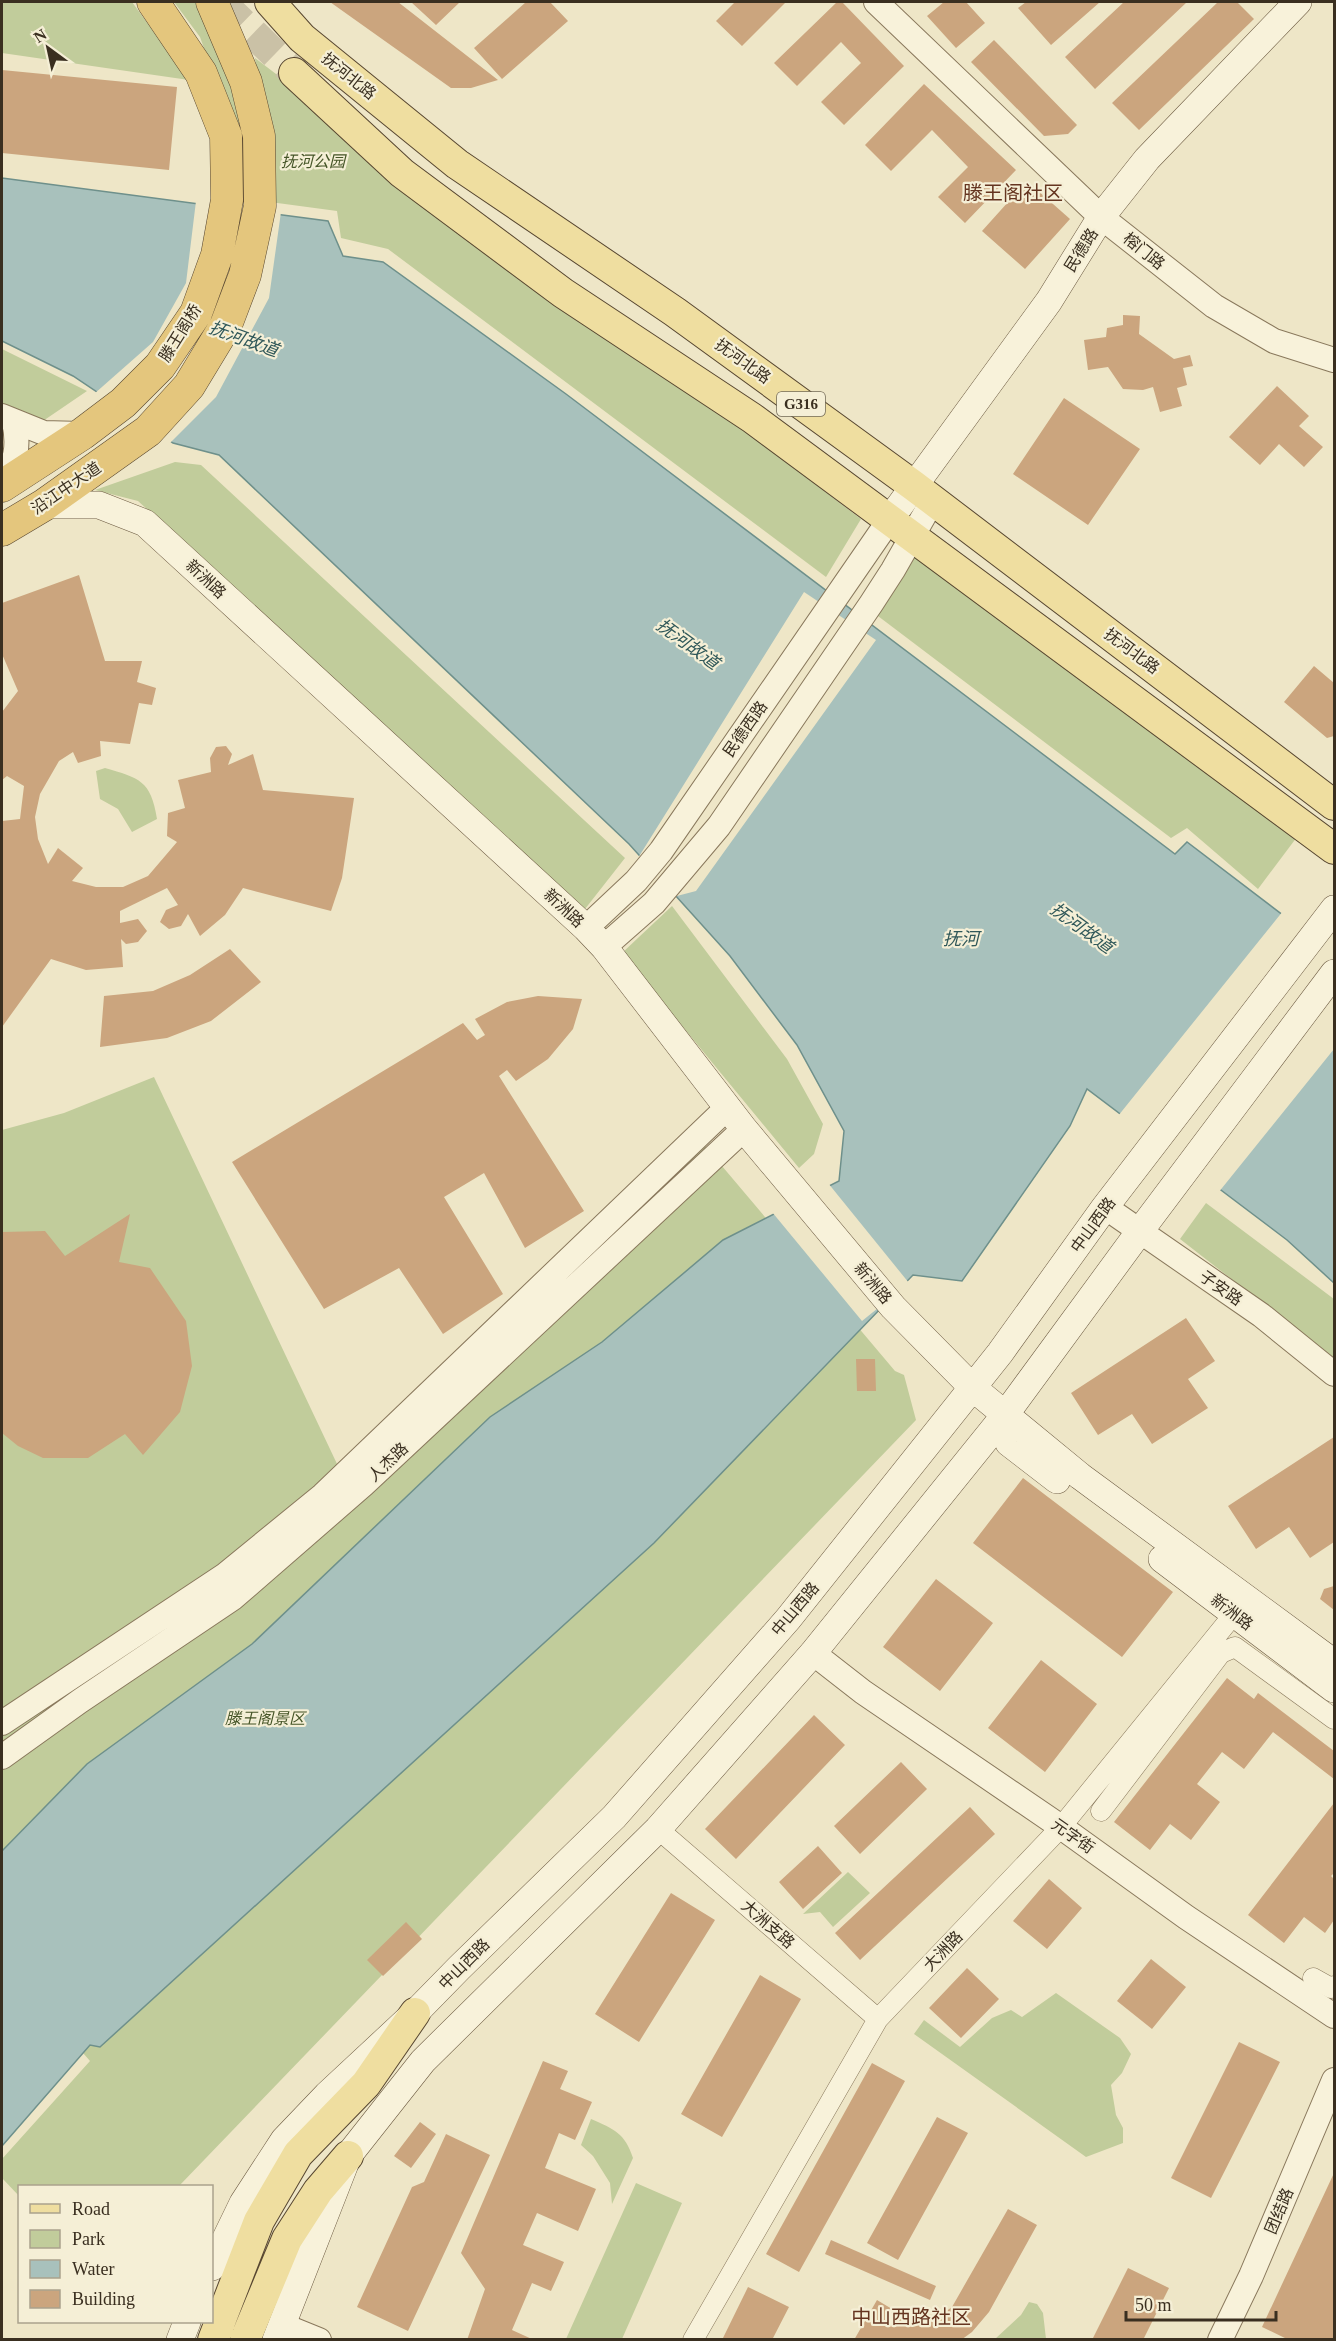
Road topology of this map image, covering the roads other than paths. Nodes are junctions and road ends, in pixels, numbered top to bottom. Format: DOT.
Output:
graph roads {
  1 [pos="153,2"];
  2 [pos="212,2"];
  3 [pos="270,2"];
  4 [pos="876,2"];
  5 [pos="1298,2"];
  6 [pos="294,73"];
  7 [pos="1101,217"];
  8 [pos="1335,360"];
  9 [pos="8,419"];
  10 [pos="82,434"];
  11 [pos="129,445"];
  12 [pos="2,486"];
  13 [pos="924,493"];
  14 [pos="44,505"];
  15 [pos="901,527"];
  16 [pos="2,530"];
  17 [pos="1335,805"];
  18 [pos="1335,849"];
  19 [pos="1335,909"];
  20 [pos="595,937"];
  21 [pos="1335,973"];
  22 [pos="728,1107"];
  23 [pos="744,1129"];
  24 [pos="1105,1207"];
  25 [pos="1140,1231"];
  26 [pos="1335,1374"];
  27 [pos="973,1388"];
  28 [pos="1005,1415"];
  29 [pos="1240,1607"];
  30 [pos="813,1653"];
  31 [pos="1335,1663"];
  32 [pos="1335,1689"];
  33 [pos="1335,1719"];
  34 [pos="2,1723"];
  35 [pos="2,1757"];
  36 [pos="1101,1811"];
  37 [pos="1060,1827"];
  38 [pos="658,1829"];
  39 [pos="1312,1978"];
  40 [pos="1335,1986"];
  41 [pos="415,2013"];
  42 [pos="1335,2016"];
  43 [pos="878,2019"];
  44 [pos="1335,2080"];
  45 [pos="348,2156"];
  46 [pos="213,2265"];
  47 [pos="187,2323"];
  48 [pos="279,2332"];
  49 [pos="180,2340"];
  50 [pos="213,2340"];
  51 [pos="245,2340"];
  52 [pos="319,2340"];
  53 [pos="693,2340"];
  54 [pos="1220,2340"];
  1 -- 10 [label="highway, 滕王阁桥"];
  2 -- 11 [label="highway, 滕王阁桥"];
  3 -- 13 [label="main road, 抚河北路 / G316"];
  4 -- 7 [label="street, 榕门路"];
  5 -- 7 [label="main road, 民德路"];
  6 -- 15 [label="main road, 抚河北路 / G316"];
  7 -- 8 [label="street, 榕门路"];
  7 -- 13 [label="main road, 民德路"];
  9 -- 10 [label="street"];
  9 -- 12 [label="street"];
  10 -- 12 [label="highway"];
  11 -- 14 [label="highway, 沿江中大道"];
  13 -- 15 [label="main road, 民德路"];
  13 -- 17 [label="main road, 抚河北路 / G316"];
  14 -- 16 [label="highway, 沿江中大道"];
  14 -- 20 [label="main road, 新洲路"];
  15 -- 18 [label="main road, 抚河北路 / G316"];
  15 -- 20 [label="street, 民德西路"];
  15 -- 20 [label="street"];
  19 -- 24 [label="main road, 中山西路"];
  20 -- 22 [label="main road, 新洲路"];
  21 -- 25 [label="main road"];
  22 -- 23 [label="main road, 新洲路"];
  22 -- 34 [label="street, 人杰路"];
  23 -- 27 [label="main road, 新洲路"];
  23 -- 35 [label="street, 人杰路"];
  24 -- 25 [label="street, 子安路"];
  24 -- 27 [label="main road, 中山西路"];
  25 -- 26 [label="street, 子安路"];
  25 -- 28 [label="main road"];
  27 -- 28 [label="main road, 新洲路"];
  27 -- 41 [label="main road, 中山西路"];
  28 -- 29 [label="main road, 新洲路"];
  28 -- 30 [label="main road"];
  29 -- 31 [label="main road, 新洲路"];
  29 -- 32 [label="main road, 新洲路"];
  29 -- 37 [label="street, 大洲路"];
  30 -- 37 [label="street, 元字街"];
  30 -- 38 [label="main road"];
  33 -- 36 [label="street"];
  37 -- 42 [label="street, 元字街"];
  37 -- 43 [label="street, 大洲路"];
  38 -- 43 [label="street, 大洲支路"];
  38 -- 45 [label="main road"];
  39 -- 40 [label="street"];
  41 -- 46 [label="main road, 中山西路"];
  41 -- 50 [label="main road"];
  43 -- 53 [label="street, 大洲路"];
  44 -- 54 [label="street, 团结路"];
  45 -- 48 [label="main road"];
  45 -- 51 [label="main road"];
  47 -- 49 [label="main road"];
  48 -- 52 [label="street"];
}
